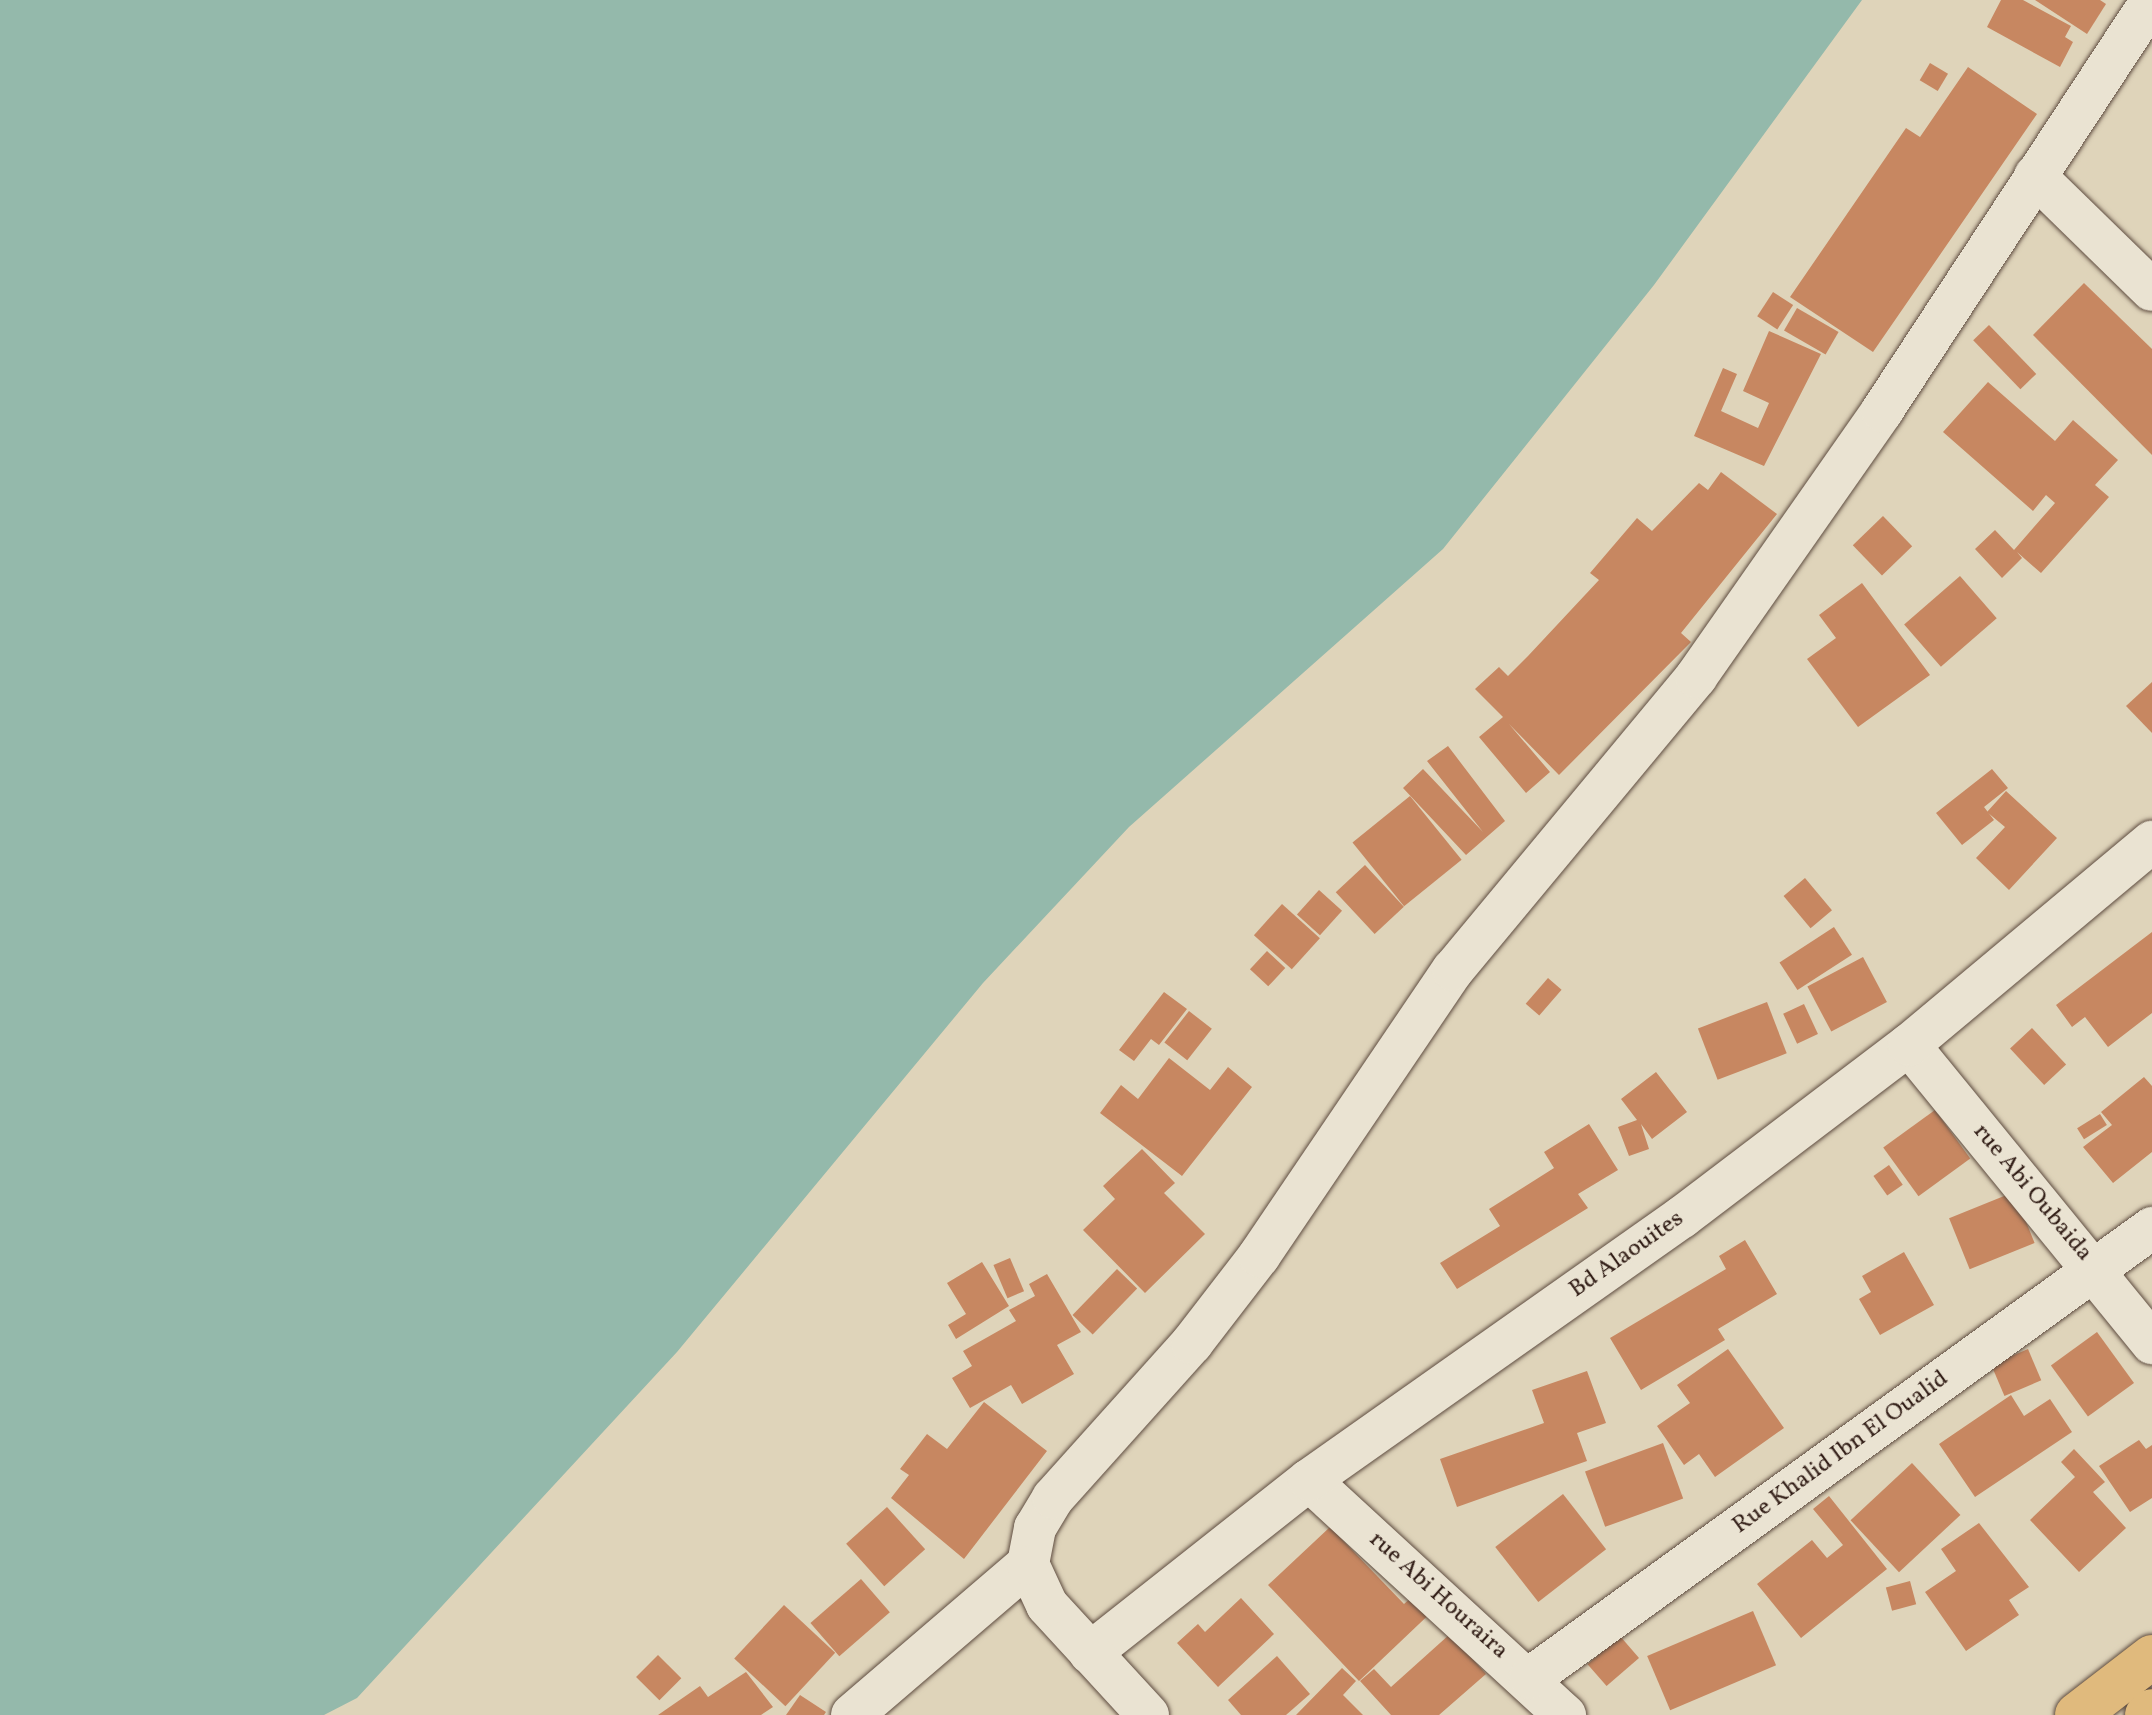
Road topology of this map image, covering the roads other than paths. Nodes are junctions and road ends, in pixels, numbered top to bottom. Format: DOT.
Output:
graph roads {
  1 [pos="2152,0"];
  2 [pos="2035,176"];
  3 [pos="2152,290"];
  4 [pos="2152,842"];
  5 [pos="1909,1045"];
  6 [pos="2152,1228"];
  7 [pos="2096,1271"];
  8 [pos="2152,1343"];
  9 [pos="1309,1480"];
  10 [pos="1028,1564"];
  11 [pos="1090,1653"];
  12 [pos="2152,1657"];
  13 [pos="1530,1678"];
  14 [pos="2152,1711"];
  15 [pos="852,1715"];
  16 [pos="1148,1715"];
  17 [pos="1565,1715"];
  18 [pos="2077,1715"];
  19 [pos="2147,1715"];
  1 -- 2 [label="street"];
  2 -- 3 [label="street"];
  2 -- 10 [label="street"];
  4 -- 5 [label="street, Bd Alaouites"];
  5 -- 7 [label="street, rue Abi Oubaida"];
  5 -- 9 [label="street, Bd Alaouites"];
  6 -- 7 [label="street, Rue Khalid Ibn El Oualid"];
  7 -- 8 [label="street, rue Abi Oubaida"];
  7 -- 13 [label="street, Rue Khalid Ibn El Oualid"];
  9 -- 11 [label="street, Bd Alaouites"];
  9 -- 13 [label="street, rue Abi Houraira"];
  10 -- 11 [label="street"];
  10 -- 15 [label="street"];
  11 -- 16 [label="street"];
  12 -- 18 [label="main road"];
  13 -- 17 [label="street, rue Abi Houraira"];
  14 -- 19 [label="main road"];
}
